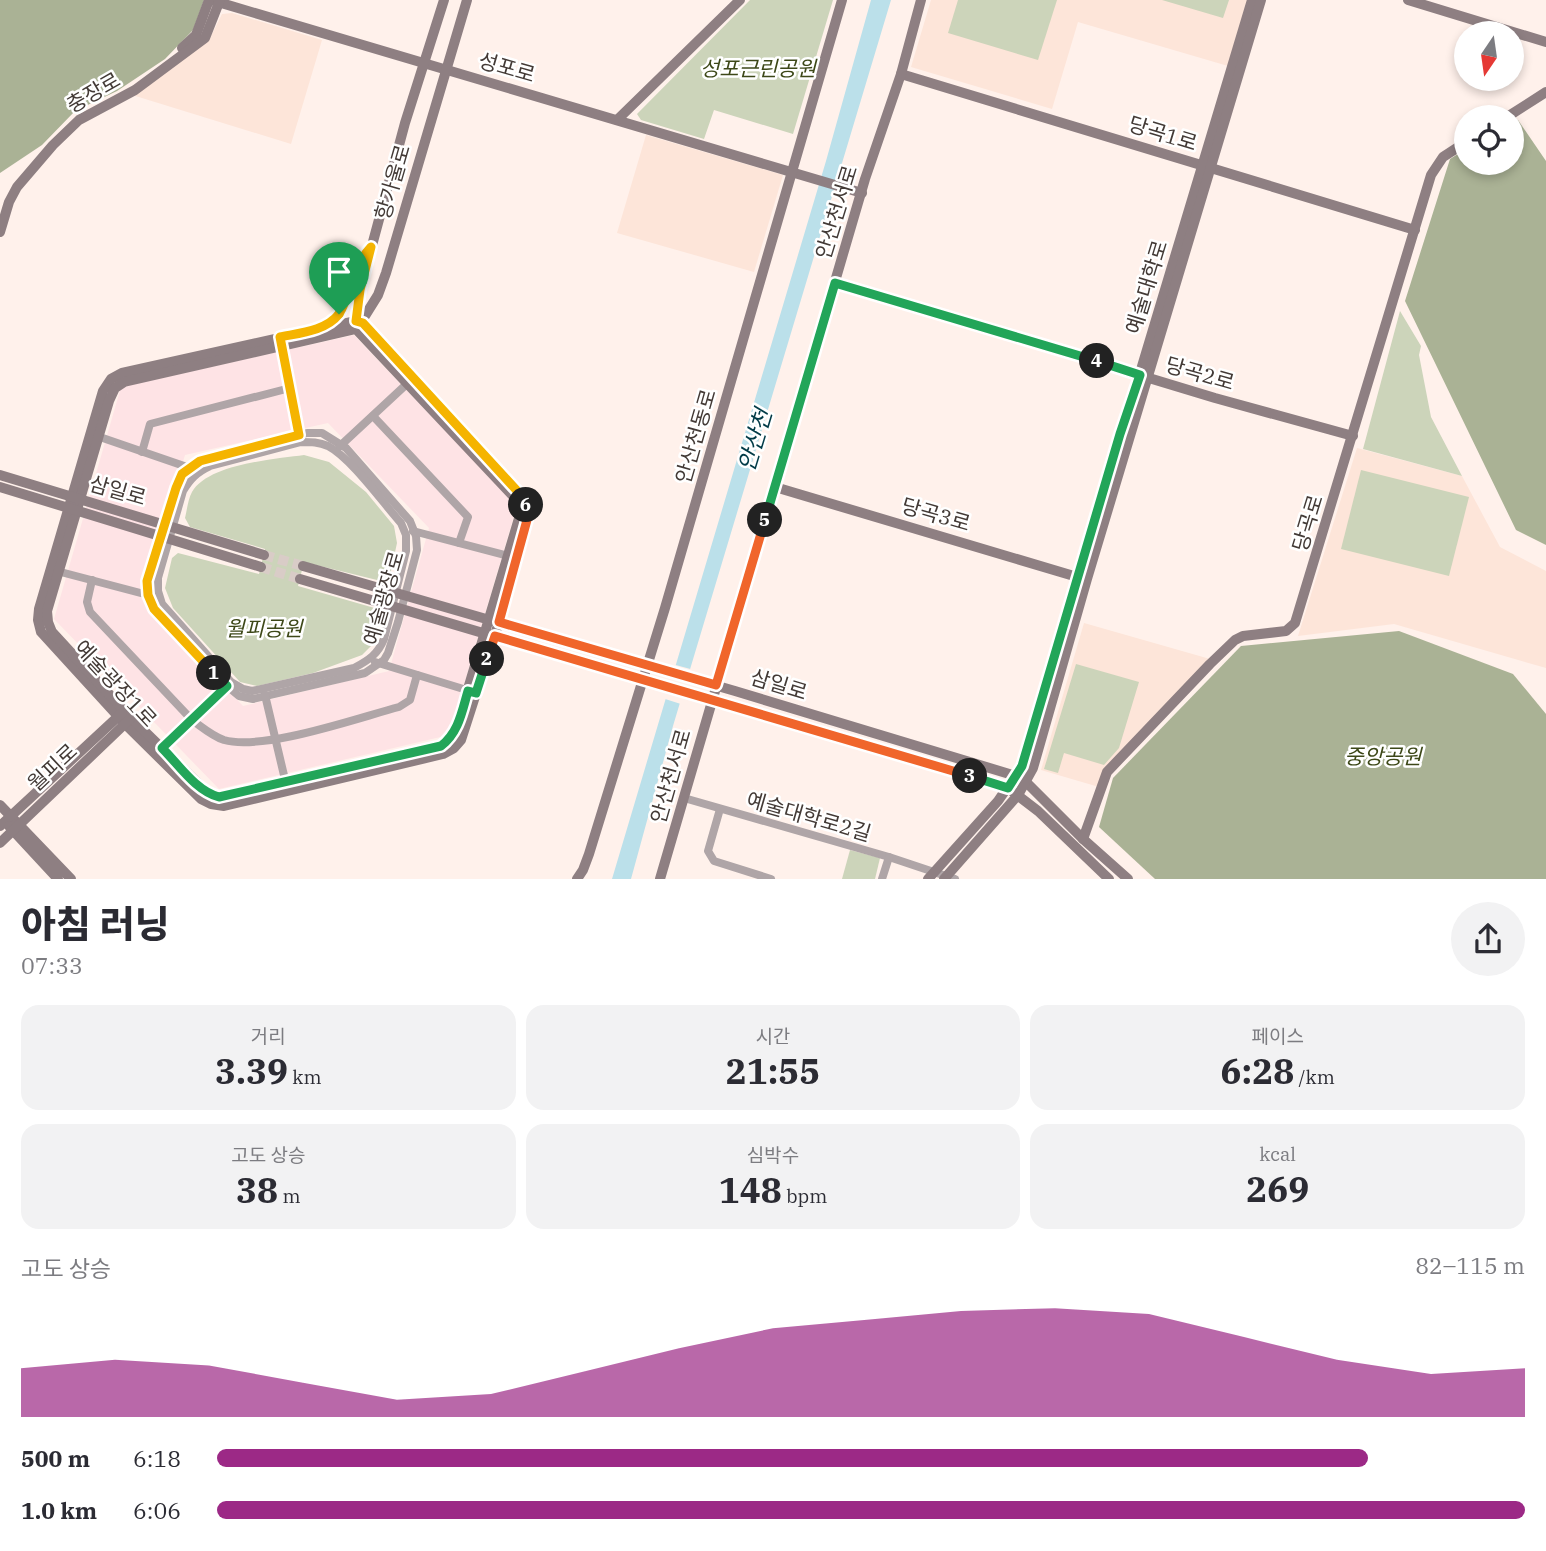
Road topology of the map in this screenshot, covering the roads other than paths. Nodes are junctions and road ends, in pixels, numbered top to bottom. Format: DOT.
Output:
graph roads {
  1 [pos="444,0"];
  2 [pos="467,0"];
  3 [pos="740,0"];
  4 [pos="842,0"];
  5 [pos="921,0"];
  6 [pos="1252,0"];
  7 [pos="1261,0"];
  8 [pos="1408,0"];
  9 [pos="215,1"];
  10 [pos="1546,41"];
  11 [pos="425,64"];
  12 [pos="444,70"];
  13 [pos="901,74"];
  14 [pos="1546,92"];
  15 [pos="1524,106"];
  16 [pos="617,120"];
  17 [pos="1454,150"];
  18 [pos="1206,166"];
  19 [pos="792,172"];
  20 [pos="856,191"];
  21 [pos="0,208"];
  22 [pos="1415,230"];
  23 [pos="0,232"];
  24 [pos="371,247"];
  25 [pos="835,283"];
  26 [pos="358,324"];
  27 [pos="313,330"];
  28 [pos="280,341"];
  29 [pos="1144,376"];
  30 [pos="410,381"];
  31 [pos="290,388"];
  32 [pos="373,416"];
  33 [pos="94,435"];
  34 [pos="1353,436"];
  35 [pos="300,439"];
  36 [pos="338,448"];
  37 [pos="142,452"];
  38 [pos="189,468"];
  39 [pos="199,471"];
  40 [pos="0,475"];
  41 [pos="0,487"];
  42 [pos="775,487"];
  43 [pos="74,504"];
  44 [pos="169,524"];
  45 [pos="403,528"];
  46 [pos="414,531"];
  47 [pos="166,537"];
  48 [pos="459,543"];
  49 [pos="264,555"];
  50 [pos="512,557"];
  51 [pos="303,566"];
  52 [pos="261,567"];
  53 [pos="55,570"];
  54 [pos="1083,578"];
  55 [pos="300,579"];
  56 [pos="92,580"];
  57 [pos="401,594"];
  58 [pos="148,595"];
  59 [pos="160,598"];
  60 [pos="397,606"];
  61 [pos="495,621"];
  62 [pos="491,634"];
  63 [pos="369,660"];
  64 [pos="379,663"];
  65 [pos="652,667"];
  66 [pos="416,675"];
  67 [pos="647,682"];
  68 [pos="229,684"];
  69 [pos="716,685"];
  70 [pos="472,692"];
  71 [pos="264,693"];
  72 [pos="712,700"];
  73 [pos="125,717"];
  74 [pos="192,720"];
  75 [pos="275,740"];
  76 [pos="160,751"];
  77 [pos="1021,779"];
  78 [pos="286,787"];
  79 [pos="1008,788"];
  80 [pos="1018,795"];
  81 [pos="684,798"];
  82 [pos="0,805"];
  83 [pos="720,809"];
  84 [pos="8,823"];
  85 [pos="1083,839"];
  86 [pos="0,843"];
  87 [pos="889,857"];
  88 [pos="931,875"];
  89 [pos="949,878"];
  90 [pos="58,879"];
  91 [pos="71,879"];
  92 [pos="577,879"];
  93 [pos="660,879"];
  94 [pos="771,879"];
  95 [pos="882,879"];
  96 [pos="1109,879"];
  97 [pos="1128,879"];
  1 -- 11 [label="street, 항가울로"];
  2 -- 12 [label="street, 항가울로"];
  3 -- 16 [label="street"];
  4 -- 19 [label="street, 안산천동로"];
  5 -- 13 [label="street, 안산천서로"];
  6 -- 18 [label="street, 예술대학로"];
  7 -- 18 [label="street, 예술대학로"];
  8 -- 10 [label="street"];
  9 -- 11 [label="street, 성포로"];
  9 -- 21 [label="street, 충장로"];
  9 -- 23 [label="street, 충장로"];
  11 -- 12 [label="street, 성포로"];
  11 -- 24 [label="street, 항가울로"];
  12 -- 16 [label="street, 성포로"];
  12 -- 26 [label="street, 항가울로"];
  13 -- 18 [label="street, 당곡1로"];
  13 -- 20 [label="street, 안산천서로"];
  14 -- 15 [label="street"];
  16 -- 19 [label="street, 성포로"];
  17 -- 22 [label="street, 당곡로"];
  18 -- 22 [label="street, 당곡1로"];
  18 -- 29 [label="street, 예술대학로"];
  19 -- 20 [label="street, 성포로"];
  19 -- 65 [label="street, 안산천동로"];
  20 -- 25 [label="street, 안산천서로"];
  22 -- 34 [label="street, 당곡로"];
  24 -- 26 [label="street, 항가울로"];
  24 -- 27 [label="street, 항가울로"];
  25 -- 29 [label="street, 당곡2로"];
  25 -- 42 [label="street, 안산천서로"];
  26 -- 27 [label="street, 예술광장1로"];
  26 -- 28 [label="street, 예술광장1로"];
  26 -- 30 [label="street, 예술광장1로"];
  27 -- 28 [label="street, 예술광장1로"];
  28 -- 31 [label="street"];
  28 -- 33 [label="street, 예술광장1로"];
  29 -- 34 [label="street, 당곡2로"];
  29 -- 54 [label="street, 예술대학로"];
  30 -- 32 [label="street"];
  30 -- 50 [label="street, 예술광장1로"];
  31 -- 35 [label="street"];
  31 -- 37 [label="street"];
  32 -- 36 [label="street"];
  32 -- 48 [label="street"];
  33 -- 37 [label="street"];
  33 -- 43 [label="street, 예술광장1로"];
  34 -- 85 [label="street, 당곡로"];
  35 -- 36 [label="street"];
  35 -- 38 [label="street"];
  35 -- 39 [label="street"];
  36 -- 45 [label="street, 예술광장로"];
  36 -- 46 [label="street, 예술광장로"];
  37 -- 38 [label="street"];
  38 -- 39 [label="street"];
  38 -- 44 [label="street"];
  39 -- 44 [label="street"];
  40 -- 43 [label="street, 삼일로"];
  41 -- 43 [label="street, 삼일로"];
  42 -- 54 [label="street, 당곡3로"];
  42 -- 69 [label="street, 안산천서로"];
  43 -- 44 [label="street, 삼일로"];
  43 -- 47 [label="street, 삼일로"];
  43 -- 53 [label="street, 예술광장1로"];
  44 -- 47 [label="street"];
  44 -- 49 [label="street, 삼일로"];
  45 -- 46 [label="street"];
  45 -- 57 [label="street, 예술광장로"];
  46 -- 48 [label="street"];
  46 -- 57 [label="street, 예술광장로"];
  47 -- 52 [label="street, 삼일로"];
  47 -- 58 [label="street"];
  47 -- 59 [label="street"];
  48 -- 50 [label="street"];
  50 -- 61 [label="street, 예술광장1로"];
  51 -- 57 [label="street, 삼일로"];
  53 -- 56 [label="street"];
  53 -- 73 [label="street, 예술광장1로"];
  54 -- 77 [label="street, 예술대학로"];
  55 -- 60 [label="street, 삼일로"];
  56 -- 58 [label="street"];
  56 -- 74 [label="street"];
  57 -- 60 [label="street, 예술광장로"];
  57 -- 61 [label="street, 삼일로"];
  58 -- 59 [label="street"];
  58 -- 68 [label="street, 예술광장로"];
  59 -- 68 [label="street, 예술광장로"];
  60 -- 62 [label="street, 삼일로"];
  60 -- 63 [label="street, 예술광장로"];
  60 -- 64 [label="street, 예술광장로"];
  61 -- 62 [label="street, 예술광장1로"];
  61 -- 65 [label="street, 삼일로"];
  62 -- 67 [label="street, 삼일로"];
  62 -- 70 [label="street, 예술광장1로"];
  63 -- 64 [label="street"];
  63 -- 71 [label="street, 예술광장로"];
  64 -- 66 [label="street"];
  64 -- 71 [label="street, 예술광장로"];
  65 -- 67 [label="street, 안산천동로"];
  65 -- 69 [label="street, 삼일로"];
  66 -- 70 [label="street"];
  66 -- 75 [label="street"];
  67 -- 72 [label="street, 삼일로"];
  67 -- 92 [label="street, 안산천동로"];
  68 -- 71 [label="street, 예술광장로"];
  68 -- 74 [label="street"];
  69 -- 72 [label="street, 안산천서로"];
  69 -- 77 [label="street, 삼일로"];
  70 -- 78 [label="street, 예술광장1로"];
  71 -- 75 [label="street"];
  72 -- 79 [label="street, 삼일로"];
  72 -- 81 [label="street, 안산천서로"];
  73 -- 76 [label="street, 예술광장1로"];
  73 -- 84 [label="street, 월피로"];
  74 -- 75 [label="street"];
  74 -- 76 [label="street"];
  75 -- 78 [label="street"];
  76 -- 78 [label="street, 예술광장1로"];
  77 -- 79 [label="street, 예술대학로"];
  77 -- 80 [label="street, 예술대학로"];
  77 -- 85 [label="street, 삼일로"];
  79 -- 80 [label="street, 삼일로"];
  79 -- 88 [label="street, 예술대학로"];
  80 -- 89 [label="street, 예술대학로"];
  80 -- 96 [label="street, 삼일로"];
  81 -- 83 [label="street, 예술대학로2길"];
  81 -- 93 [label="street, 안산천서로"];
  82 -- 84 [label="street"];
  83 -- 87 [label="street, 예술대학로2길"];
  83 -- 94 [label="street, 예술대학로2길"];
  84 -- 86 [label="street, 월피로"];
  84 -- 90 [label="street"];
  84 -- 91 [label="street"];
  85 -- 97 [label="street, 삼일로"];
  87 -- 88 [label="street, 예술대학로2길"];
  87 -- 95 [label="street, 예술대학로2길"];
  88 -- 89 [label="street, 예술대학로2길"];
}
